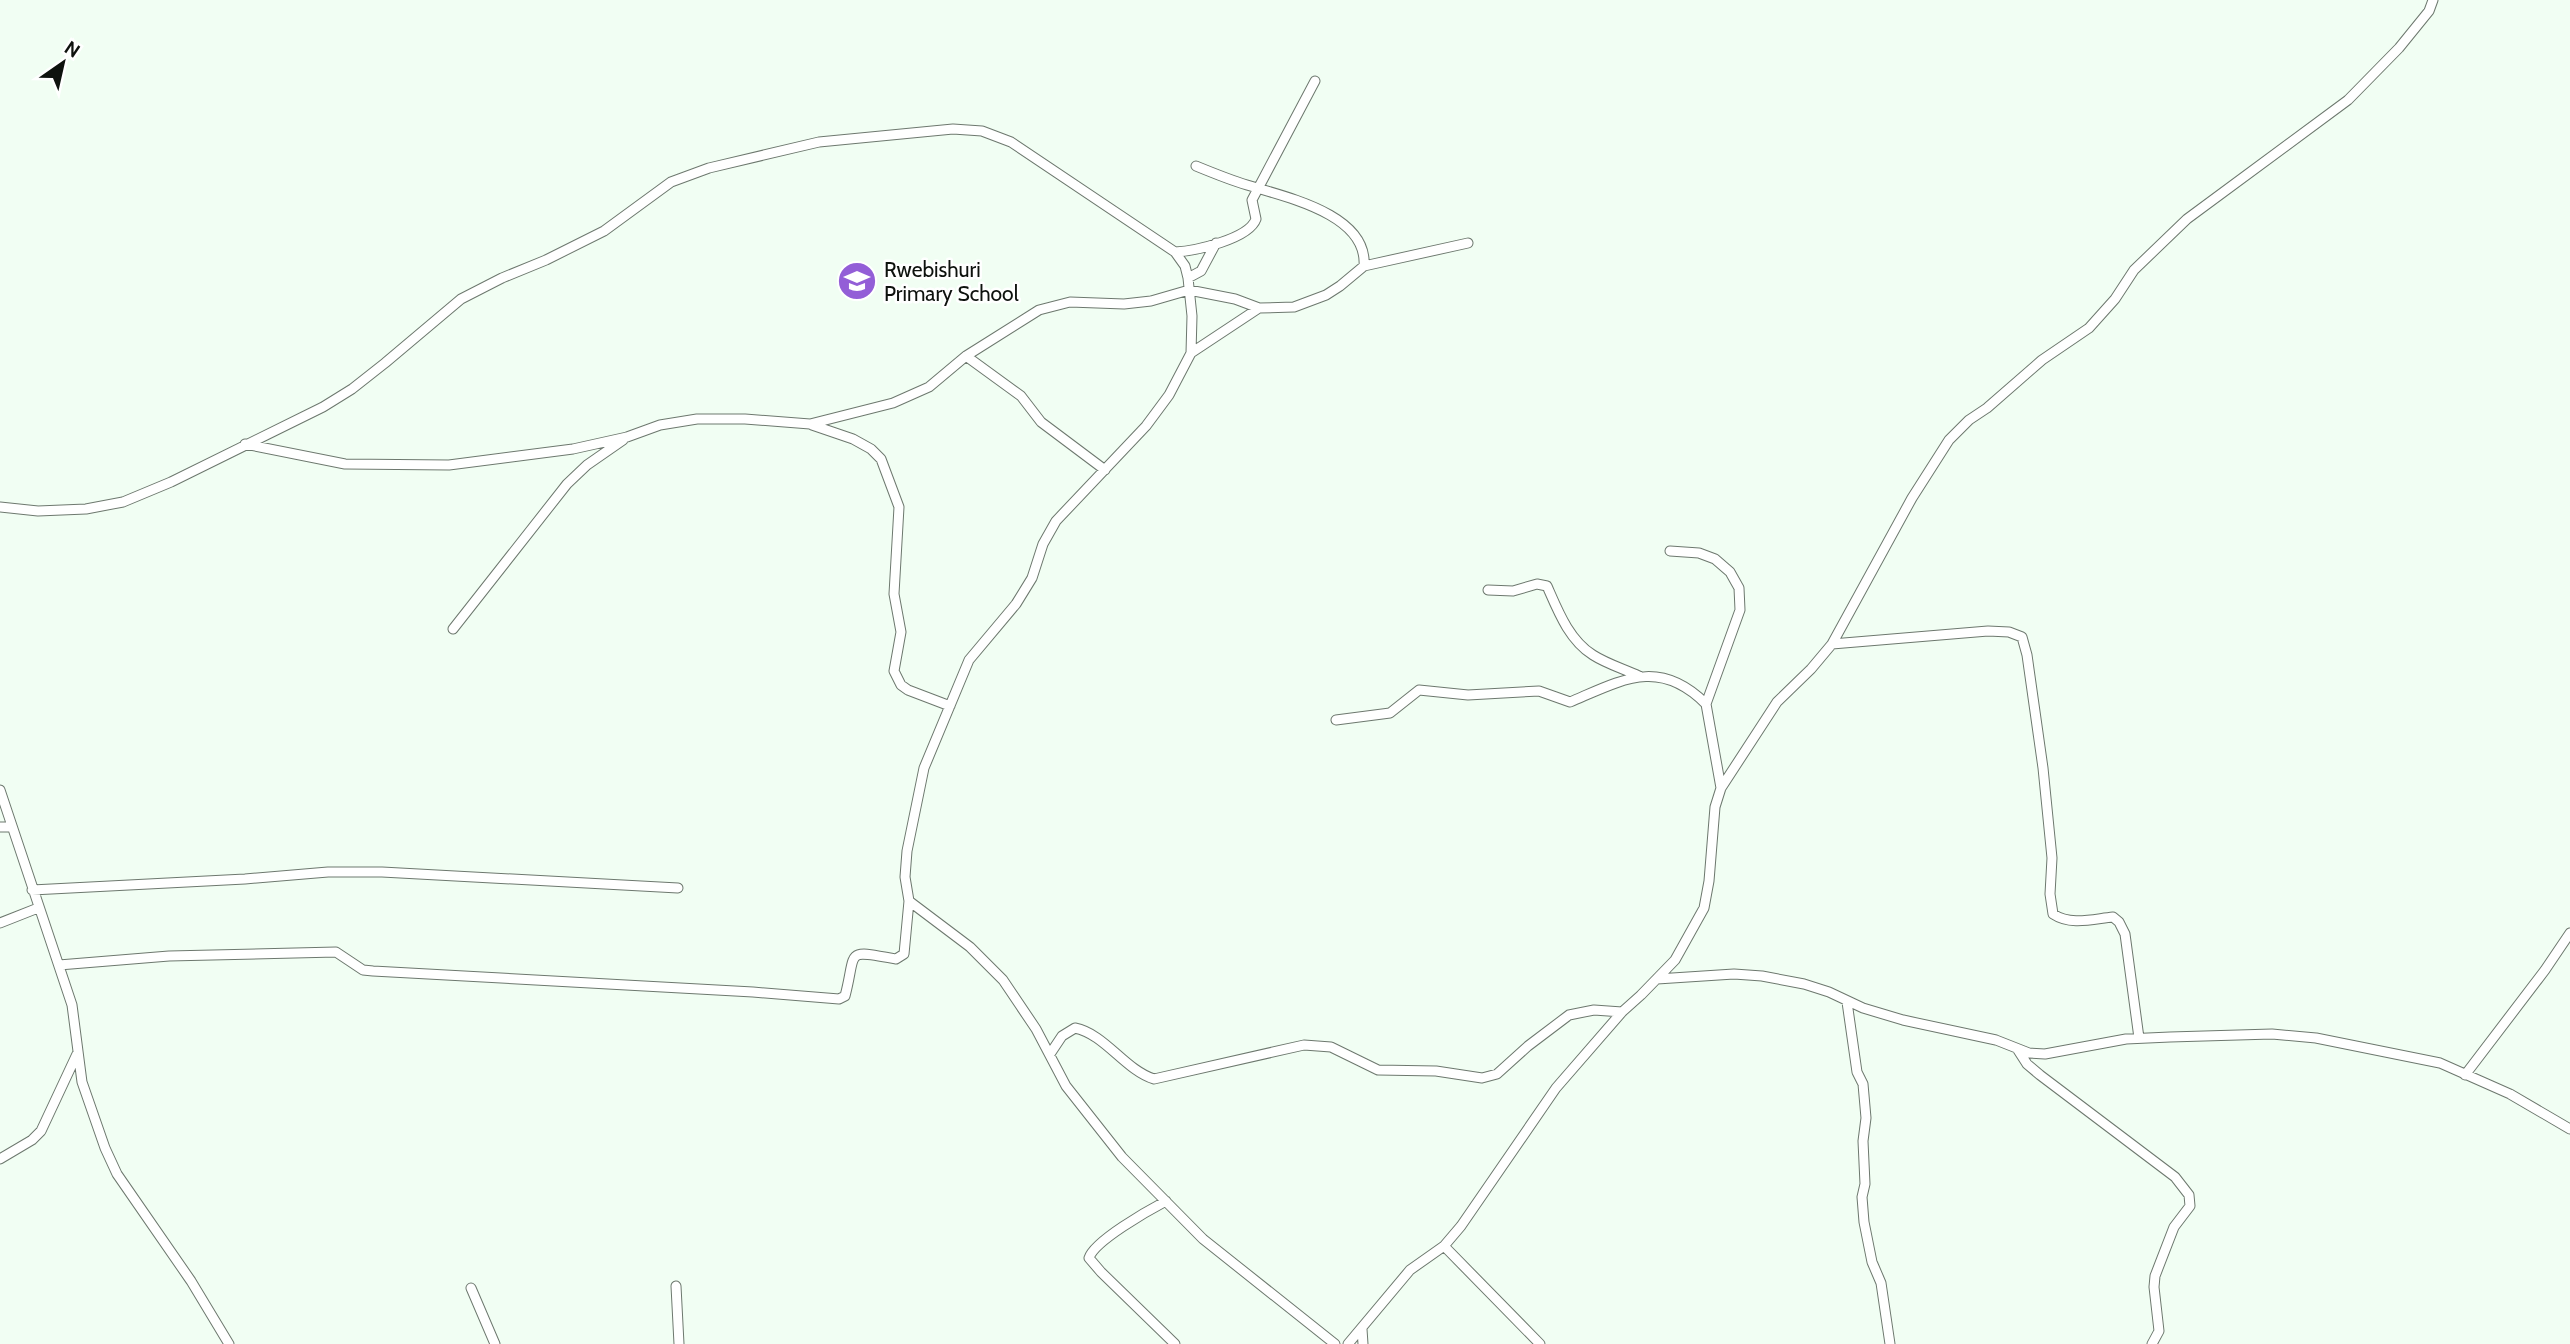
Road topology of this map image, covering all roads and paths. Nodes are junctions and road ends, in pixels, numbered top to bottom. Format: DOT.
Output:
graph roads {
  1 [pos="2433,0"];
  2 [pos="1315,81"];
  3 [pos="1196,166"];
  4 [pos="1259,189"];
  5 [pos="1216,243"];
  6 [pos="1468,243"];
  7 [pos="1175,252"];
  8 [pos="1364,266"];
  9 [pos="1188,278"];
  10 [pos="1189,290"];
  11 [pos="1259,308"];
  12 [pos="1191,353"];
  13 [pos="967,356"];
  14 [pos="810,425"];
  15 [pos="627,437"];
  16 [pos="245,444"];
  17 [pos="1105,470"];
  18 [pos="0,507"];
  19 [pos="1670,551"];
  20 [pos="1488,590"];
  21 [pos="453,629"];
  22 [pos="1832,644"];
  23 [pos="1639,676"];
  24 [pos="1706,704"];
  25 [pos="950,706"];
  26 [pos="1336,720"];
  27 [pos="1721,788"];
  28 [pos="0,790"];
  29 [pos="0,827"];
  30 [pos="12,827"];
  31 [pos="678,888"];
  32 [pos="32,890"];
  33 [pos="909,901"];
  34 [pos="38,908"];
  35 [pos="0,923"];
  36 [pos="2570,933"];
  37 [pos="59,965"];
  38 [pos="1657,979"];
  39 [pos="1847,1002"];
  40 [pos="1622,1012"];
  41 [pos="2139,1038"];
  42 [pos="2018,1050"];
  43 [pos="77,1053"];
  44 [pos="1050,1054"];
  45 [pos="2465,1075"];
  46 [pos="2570,1129"];
  47 [pos="0,1159"];
  48 [pos="1166,1201"];
  49 [pos="1444,1246"];
  50 [pos="676,1286"];
  51 [pos="471,1288"];
  52 [pos="1362,1329"];
  53 [pos="229,1344"];
  54 [pos="495,1344"];
  55 [pos="679,1344"];
  56 [pos="1175,1344"];
  57 [pos="1335,1344"];
  58 [pos="1348,1344"];
  59 [pos="1363,1344"];
  60 [pos="1541,1344"];
  61 [pos="1890,1344"];
  62 [pos="2152,1344"];
  1 -- 22 [label="street"];
  2 -- 4 [label="street"];
  3 -- 4 [label="street"];
  4 -- 5 [label="street"];
  4 -- 8 [label="street"];
  5 -- 7 [label="street"];
  5 -- 9 [label="street"];
  6 -- 8 [label="street"];
  7 -- 9 [label="street"];
  7 -- 16 [label="street"];
  8 -- 11 [label="street"];
  9 -- 10 [label="street"];
  10 -- 11 [label="street"];
  10 -- 12 [label="street"];
  10 -- 13 [label="street"];
  11 -- 12 [label="street"];
  12 -- 17 [label="street"];
  13 -- 14 [label="street"];
  13 -- 17 [label="street"];
  14 -- 15 [label="street"];
  14 -- 25 [label="street"];
  15 -- 16 [label="street"];
  15 -- 21 [label="street"];
  16 -- 18 [label="street"];
  17 -- 25 [label="street"];
  19 -- 24 [label="street"];
  20 -- 23 [label="street"];
  22 -- 27 [label="street"];
  22 -- 41 [label="street"];
  23 -- 24 [label="street"];
  23 -- 26 [label="street"];
  24 -- 27 [label="street"];
  25 -- 33 [label="street"];
  27 -- 38 [label="street"];
  28 -- 30 [label="street"];
  29 -- 30 [label="street"];
  30 -- 32 [label="street"];
  31 -- 32 [label="street"];
  32 -- 34 [label="street"];
  33 -- 37 [label="street"];
  33 -- 44 [label="street"];
  34 -- 35 [label="street"];
  34 -- 37 [label="street"];
  36 -- 45 [label="street"];
  37 -- 43 [label="street"];
  38 -- 39 [label="street"];
  38 -- 40 [label="street"];
  39 -- 42 [label="street"];
  39 -- 61 [label="street"];
  40 -- 44 [label="street"];
  40 -- 49 [label="street"];
  41 -- 42 [label="street"];
  41 -- 45 [label="street"];
  42 -- 62 [label="street"];
  43 -- 47 [label="street"];
  43 -- 53 [label="street"];
  44 -- 48 [label="street"];
  45 -- 46 [label="street"];
  48 -- 56 [label="street"];
  48 -- 57 [label="street"];
  49 -- 52 [label="street"];
  49 -- 60 [label="street"];
  50 -- 55 [label="street"];
  51 -- 54 [label="street"];
  52 -- 58 [label="street"];
  52 -- 59 [label="street"];
}
